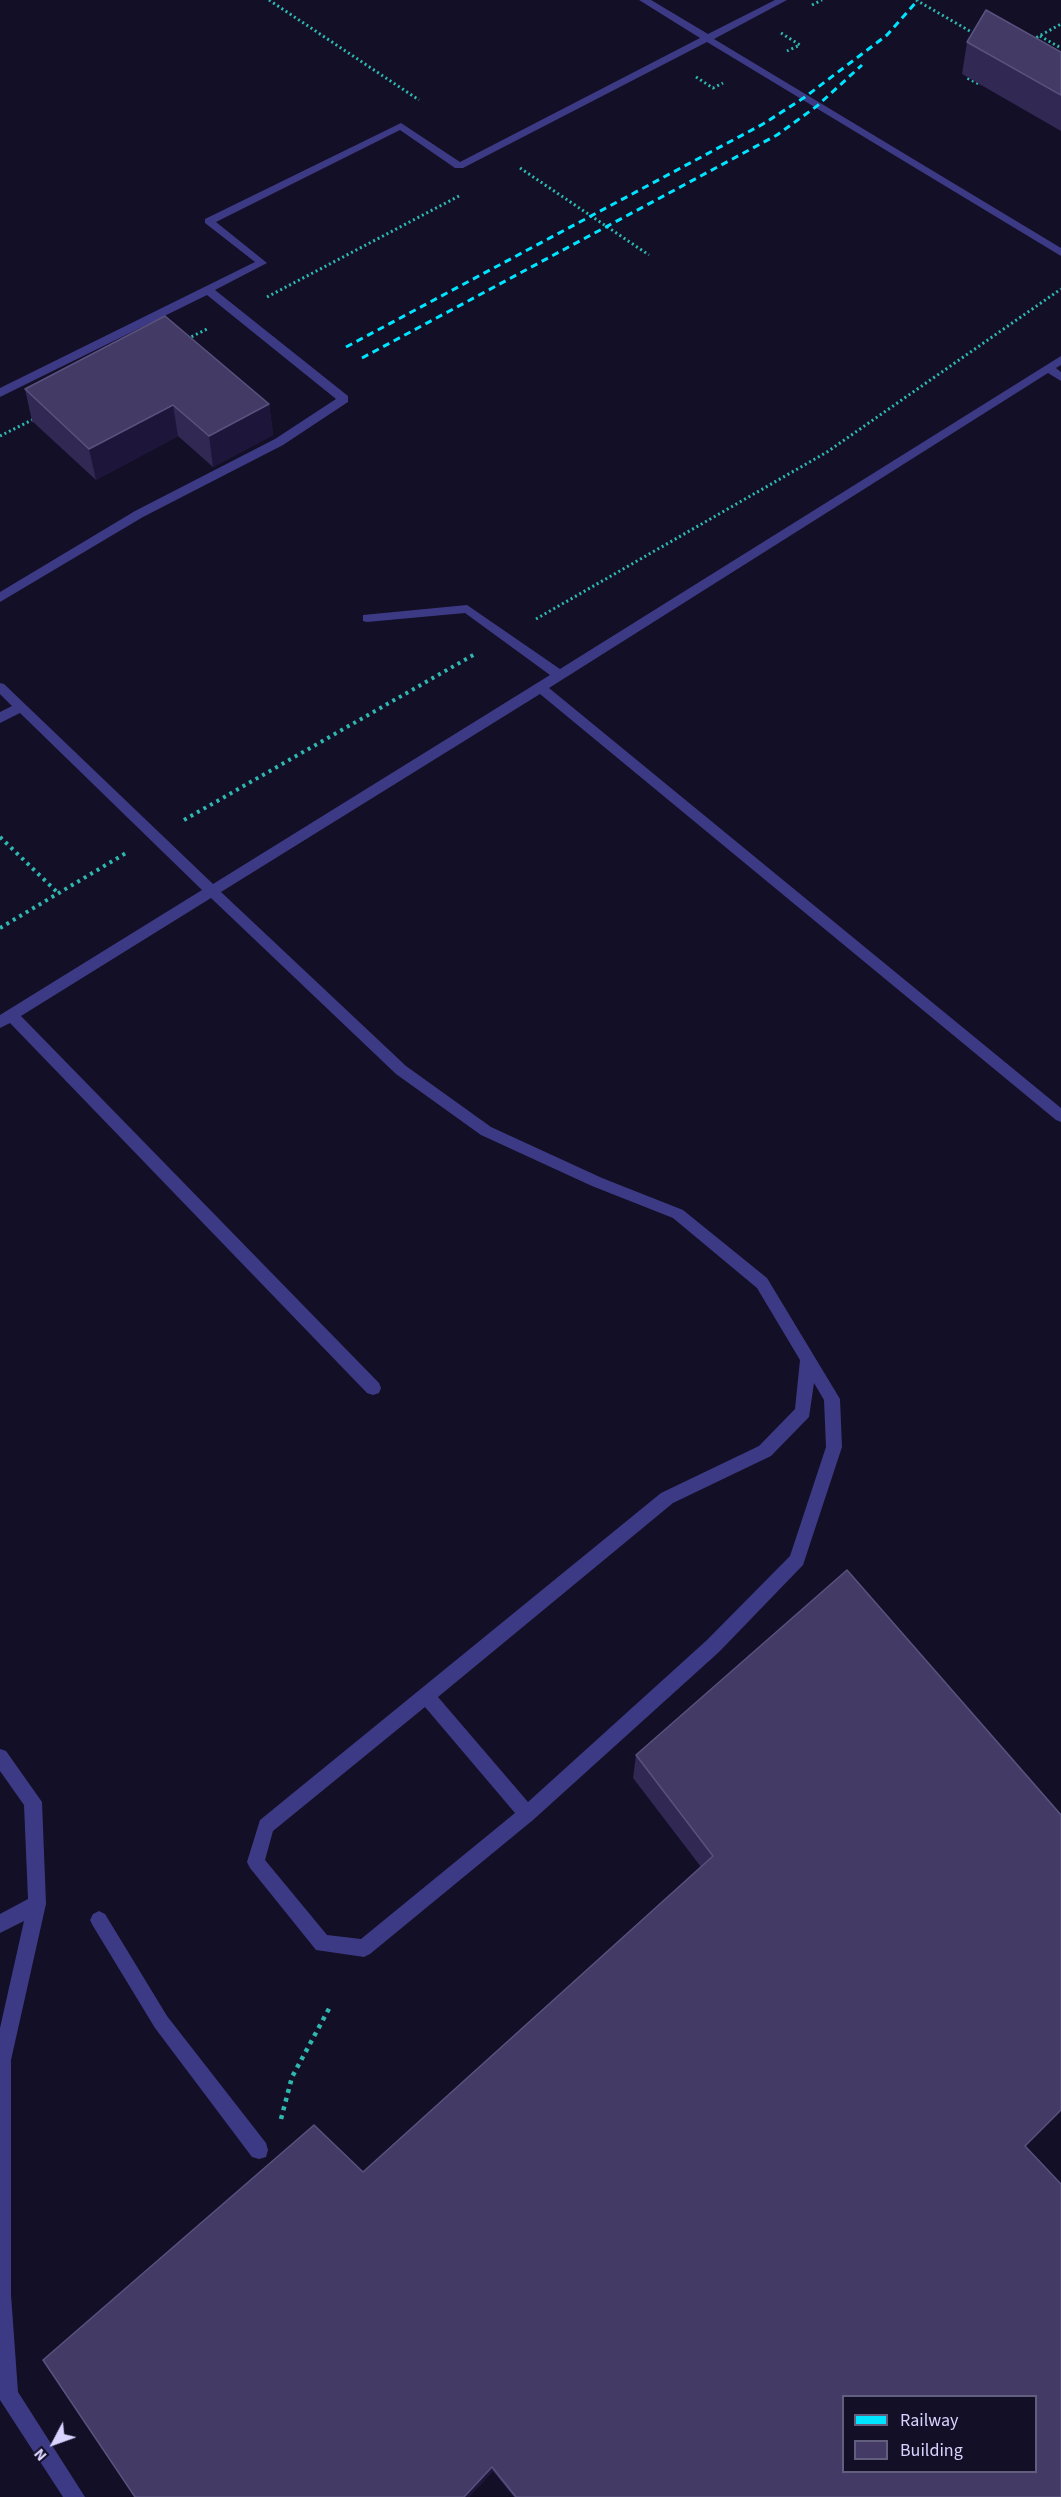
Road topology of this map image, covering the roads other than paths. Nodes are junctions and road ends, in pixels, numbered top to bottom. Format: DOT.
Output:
graph roads {
  1 [pos="644,0"];
  2 [pos="782,0"];
  3 [pos="707,38"];
  4 [pos="1061,253"];
  5 [pos="208,290"];
  6 [pos="1061,360"];
  7 [pos="1048,368"];
  8 [pos="1061,377"];
  9 [pos="0,393"];
  10 [pos="0,598"];
  11 [pos="367,618"];
  12 [pos="559,675"];
  13 [pos="0,687"];
  14 [pos="540,687"];
  15 [pos="21,707"];
  16 [pos="0,718"];
  17 [pos="212,890"];
  18 [pos="5,1018"];
  19 [pos="1061,1116"];
  20 [pos="808,1360"];
  21 [pos="373,1388"];
  22 [pos="426,1696"];
  23 [pos="0,1757"];
  24 [pos="527,1814"];
  25 [pos="37,1904"];
  26 [pos="99,1920"];
  27 [pos="0,1924"];
  28 [pos="259,2150"];
  29 [pos="75,2497"];
  1 -- 3 [label="lane"];
  2 -- 3 [label="lane"];
  3 -- 4 [label="lane"];
  3 -- 5 [label="lane"];
  5 -- 9 [label="lane"];
  5 -- 10 [label="lane"];
  6 -- 7 [label="lane"];
  7 -- 8 [label="lane"];
  7 -- 12 [label="lane"];
  11 -- 12 [label="lane"];
  12 -- 14 [label="lane"];
  13 -- 15 [label="lane"];
  14 -- 17 [label="lane"];
  14 -- 19 [label="lane"];
  15 -- 16 [label="lane"];
  15 -- 17 [label="lane"];
  17 -- 18 [label="lane"];
  17 -- 20 [label="lane"];
  18 -- 21 [label="lane"];
  20 -- 22 [label="lane"];
  20 -- 24 [label="lane"];
  22 -- 24 [label="lane"];
  22 -- 24 [label="lane"];
  23 -- 25 [label="lane"];
  25 -- 27 [label="lane"];
  25 -- 29 [label="lane"];
  26 -- 28 [label="lane"];
}
